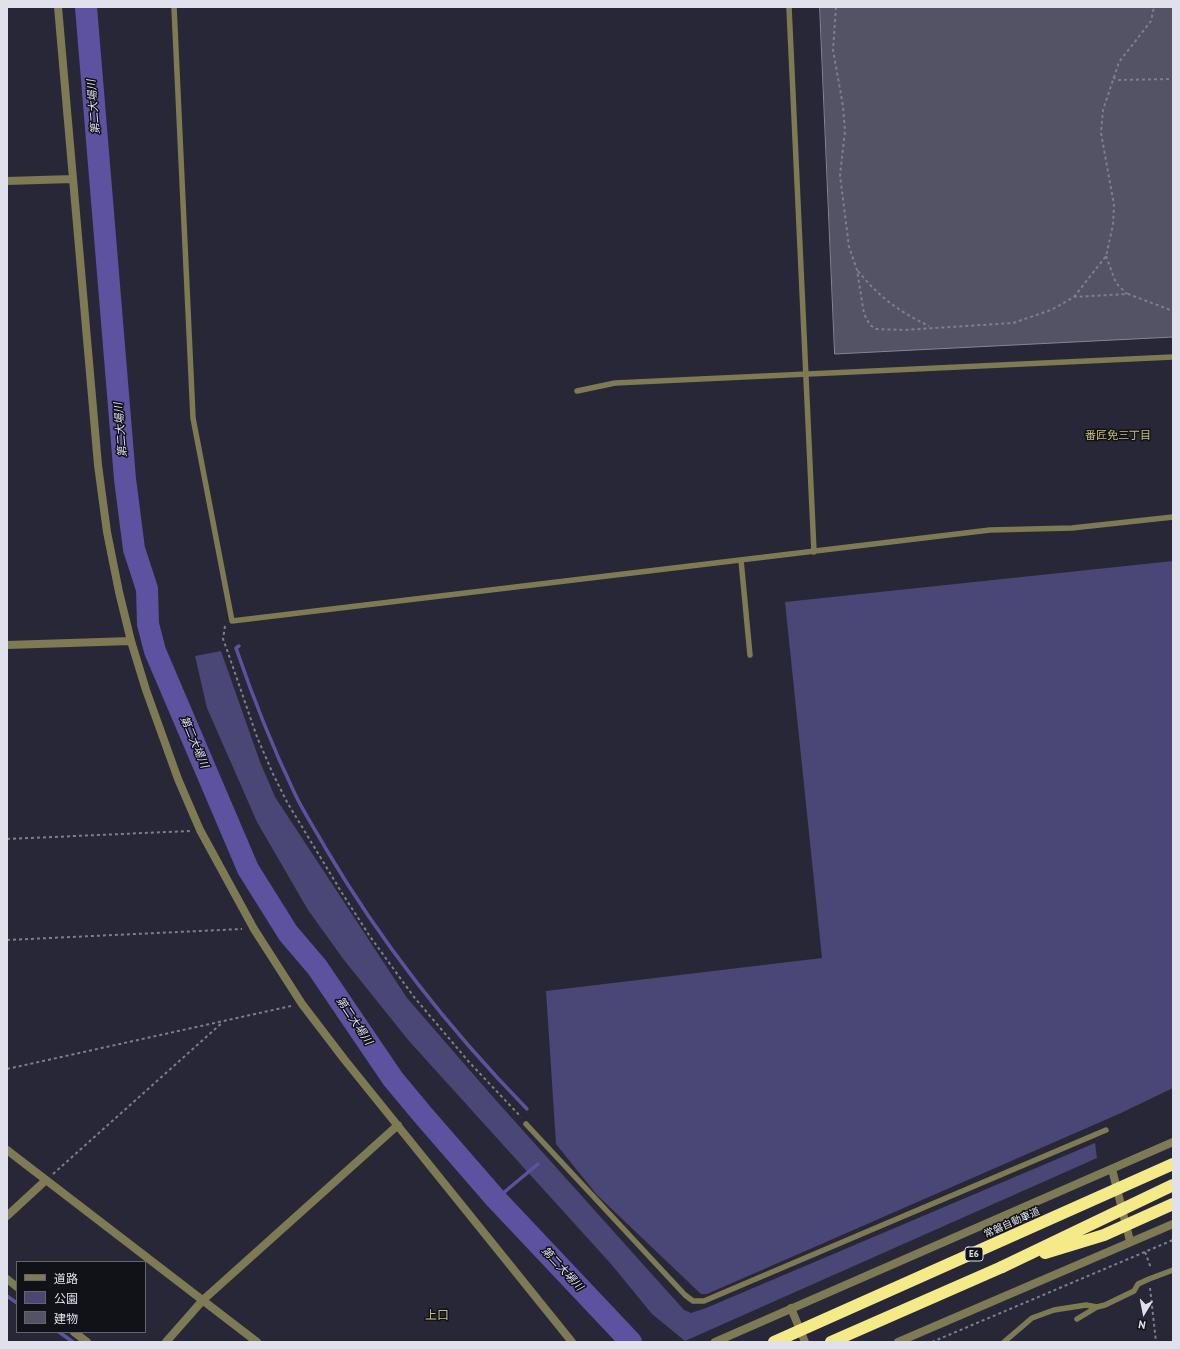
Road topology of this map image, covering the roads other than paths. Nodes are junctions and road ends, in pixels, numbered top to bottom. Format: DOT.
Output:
graph roads {
  1 [pos="58,7"];
  2 [pos="174,7"];
  3 [pos="789,7"];
  4 [pos="72,179"];
  5 [pos="7,181"];
  6 [pos="1173,357"];
  7 [pos="806,375"];
  8 [pos="577,391"];
  9 [pos="1173,517"];
  10 [pos="814,552"];
  11 [pos="741,560"];
  12 [pos="131,641"];
  13 [pos="7,645"];
  14 [pos="750,655"];
  15 [pos="526,1124"];
  16 [pos="398,1125"];
  17 [pos="1106,1130"];
  18 [pos="1173,1142"];
  19 [pos="7,1150"];
  20 [pos="1173,1164"];
  21 [pos="1112,1169"];
  22 [pos="46,1180"];
  23 [pos="1173,1185"];
  24 [pos="1173,1204"];
  25 [pos="7,1216"];
  26 [pos="1173,1224"];
  27 [pos="1130,1241"];
  28 [pos="1002,1267"];
  29 [pos="1173,1270"];
  30 [pos="7,1279"];
  31 [pos="16,1286"];
  32 [pos="203,1300"];
  33 [pos="1097,1306"];
  34 [pos="791,1308"];
  35 [pos="1076,1319"];
  36 [pos="75,1333"];
  37 [pos="87,1342"];
  38 [pos="166,1342"];
  39 [pos="257,1342"];
  40 [pos="572,1342"];
  41 [pos="714,1342"];
  42 [pos="774,1342"];
  43 [pos="805,1342"];
  44 [pos="832,1342"];
  45 [pos="898,1342"];
  46 [pos="1004,1342"];
  1 -- 4 [label="street"];
  2 -- 11 [label="lane"];
  3 -- 7 [label="lane"];
  4 -- 5 [label="street"];
  4 -- 12 [label="street"];
  6 -- 7 [label="lane"];
  7 -- 8 [label="lane"];
  7 -- 10 [label="lane"];
  9 -- 10 [label="lane"];
  10 -- 11 [label="lane"];
  11 -- 14 [label="lane"];
  12 -- 13 [label="street"];
  12 -- 16 [label="street"];
  15 -- 17 [label="lane"];
  16 -- 32 [label="street"];
  16 -- 40 [label="street"];
  18 -- 21 [label="street"];
  19 -- 22 [label="street"];
  20 -- 42 [label="highway, 常磐自動車道 / E6, bridge"];
  21 -- 27 [label="street"];
  21 -- 34 [label="street"];
  22 -- 25 [label="street"];
  22 -- 32 [label="street"];
  23 -- 28 [label="highway, E6, bridge"];
  24 -- 28 [label="highway, bridge"];
  26 -- 27 [label="street"];
  27 -- 45 [label="street"];
  28 -- 44 [label="highway, E6"];
  29 -- 33 [label="lane"];
  30 -- 31 [label="street"];
  32 -- 38 [label="street"];
  32 -- 39 [label="street"];
  33 -- 35 [label="lane"];
  33 -- 46 [label="lane"];
  34 -- 41 [label="street"];
  34 -- 43 [label="street"];
  36 -- 37 [label="street"];
}
